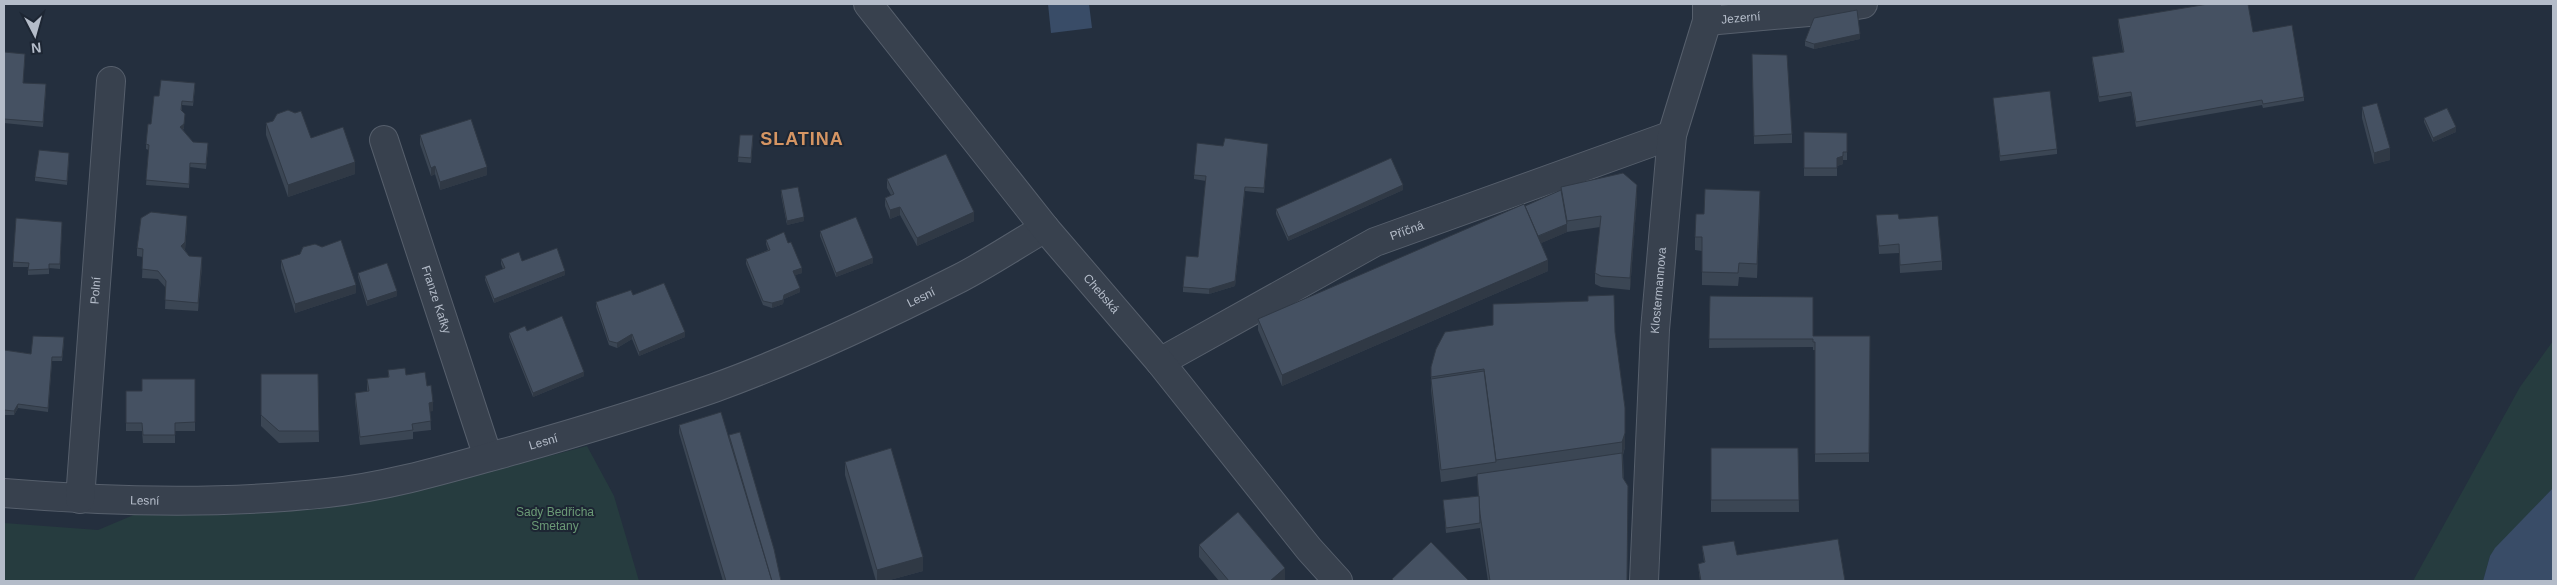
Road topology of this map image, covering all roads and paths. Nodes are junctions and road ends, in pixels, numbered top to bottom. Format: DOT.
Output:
graph roads {
  1 [pos="868,4"];
  2 [pos="1863,4"];
  3 [pos="1707,12"];
  4 [pos="111,81"];
  5 [pos="1672,135"];
  6 [pos="384,140"];
  7 [pos="1045,228"];
  8 [pos="1160,362"];
  9 [pos="488,457"];
  10 [pos="4,493"];
  11 [pos="80,499"];
  12 [pos="1338,581"];
  13 [pos="1644,581"];
  1 -- 7 [label="street, Chebská"];
  2 -- 3 [label="street, Jezerní"];
  3 -- 5 [label="street, Klostermannova"];
  4 -- 11 [label="street, Polní"];
  5 -- 8 [label="street, Příčná"];
  5 -- 13 [label="street, Klostermannova"];
  6 -- 9 [label="street, Franze Kafky"];
  7 -- 8 [label="street, Chebská"];
  7 -- 9 [label="street, Lesní"];
  8 -- 12 [label="street, Chebská"];
  9 -- 11 [label="street, Lesní"];
  10 -- 11 [label="street, Lesní"];
}
